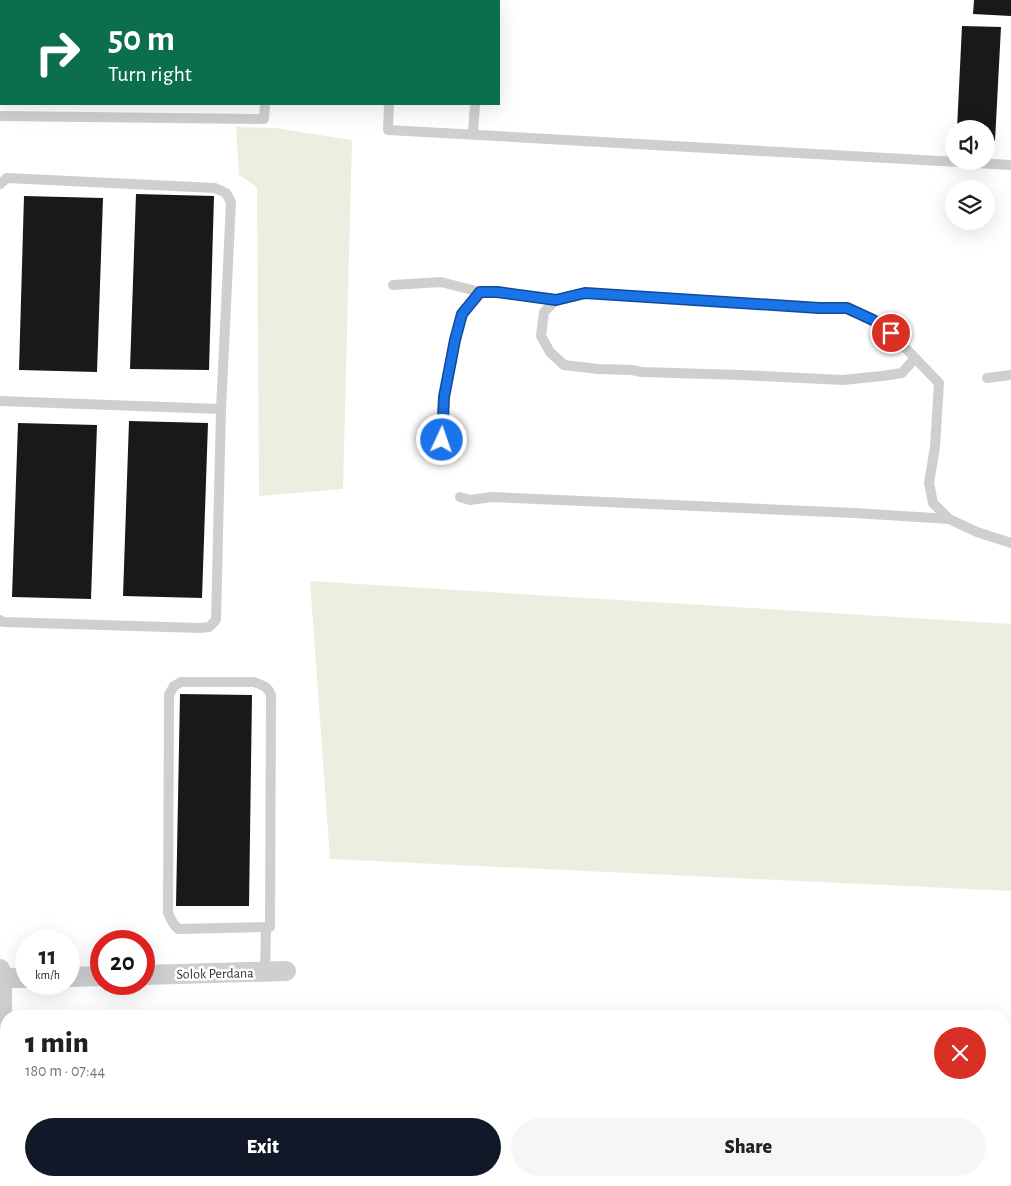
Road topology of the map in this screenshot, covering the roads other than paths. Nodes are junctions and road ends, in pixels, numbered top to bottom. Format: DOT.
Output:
graph roads {
  1 [pos="265,105"];
  2 [pos="389,105"];
  3 [pos="474,105"];
  4 [pos="0,116"];
  5 [pos="473,134"];
  6 [pos="1011,165"];
  7 [pos="0,184"];
  8 [pos="393,284"];
  9 [pos="480,292"];
  10 [pos="556,300"];
  11 [pos="915,358"];
  12 [pos="1011,375"];
  13 [pos="987,378"];
  14 [pos="0,401"];
  15 [pos="221,409"];
  16 [pos="442,440"];
  17 [pos="460,496"];
  18 [pos="949,520"];
  19 [pos="1011,543"];
  20 [pos="0,620"];
  21 [pos="266,927"];
  22 [pos="286,971"];
  23 [pos="265,972"];
  24 [pos="1,974"];
  25 [pos="155,975"];
  26 [pos="15,976"];
  27 [pos="1,1010"];
  1 -- 4 [label="lane"];
  2 -- 5 [label="lane"];
  3 -- 5 [label="lane"];
  5 -- 6 [label="lane"];
  7 -- 15 [label="lane"];
  8 -- 9 [label="lane"];
  9 -- 10 [label="lane"];
  9 -- 16 [label="lane"];
  10 -- 11 [label="lane"];
  10 -- 11 [label="lane"];
  11 -- 18 [label="lane"];
  12 -- 13 [label="lane"];
  14 -- 15 [label="lane"];
  15 -- 20 [label="lane"];
  17 -- 18 [label="lane"];
  18 -- 19 [label="lane"];
  21 -- 21 [label="lane"];
  21 -- 23 [label="lane"];
  22 -- 23 [label="street, Solok Perdana"];
  23 -- 25 [label="street, Solok Perdana"];
  24 -- 26 [label="street"];
  24 -- 27 [label="street"];
}
